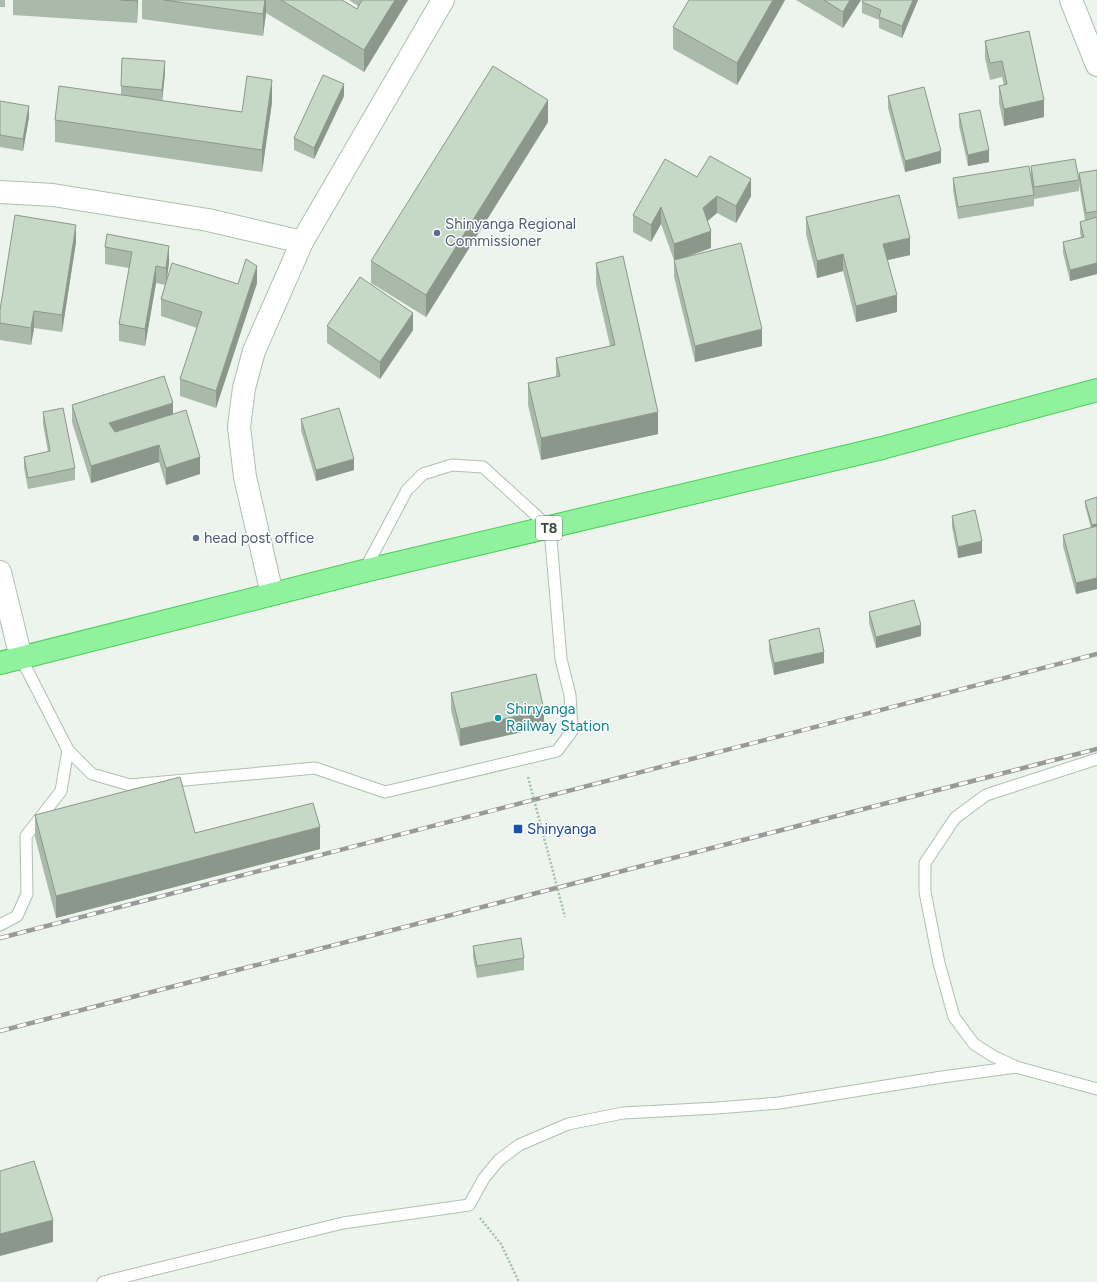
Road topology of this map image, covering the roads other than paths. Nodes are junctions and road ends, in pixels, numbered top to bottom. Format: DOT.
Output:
graph roads {
  1 [pos="443,0"];
  2 [pos="1071,0"];
  3 [pos="1097,66"];
  4 [pos="0,192"];
  5 [pos="302,242"];
  6 [pos="1097,390"];
  7 [pos="550,528"];
  8 [pos="364,571"];
  9 [pos="0,572"];
  10 [pos="272,594"];
  11 [pos="21,658"];
  12 [pos="0,663"];
  13 [pos="68,750"];
  14 [pos="1097,759"];
  15 [pos="0,925"];
  16 [pos="1016,1067"];
  17 [pos="1097,1089"];
  18 [pos="103,1282"];
  1 -- 5 [label="street"];
  2 -- 3 [label="street"];
  4 -- 5 [label="street"];
  5 -- 10 [label="street"];
  6 -- 7 [label="highway, T8"];
  7 -- 8 [label="highway, T8"];
  7 -- 8 [label="lane"];
  7 -- 13 [label="lane"];
  8 -- 10 [label="highway, T8"];
  9 -- 11 [label="street"];
  10 -- 11 [label="highway, T8"];
  11 -- 12 [label="highway, T8"];
  11 -- 13 [label="lane"];
  13 -- 15 [label="lane"];
  14 -- 16 [label="lane"];
  16 -- 17 [label="lane"];
  16 -- 18 [label="lane"];
}
